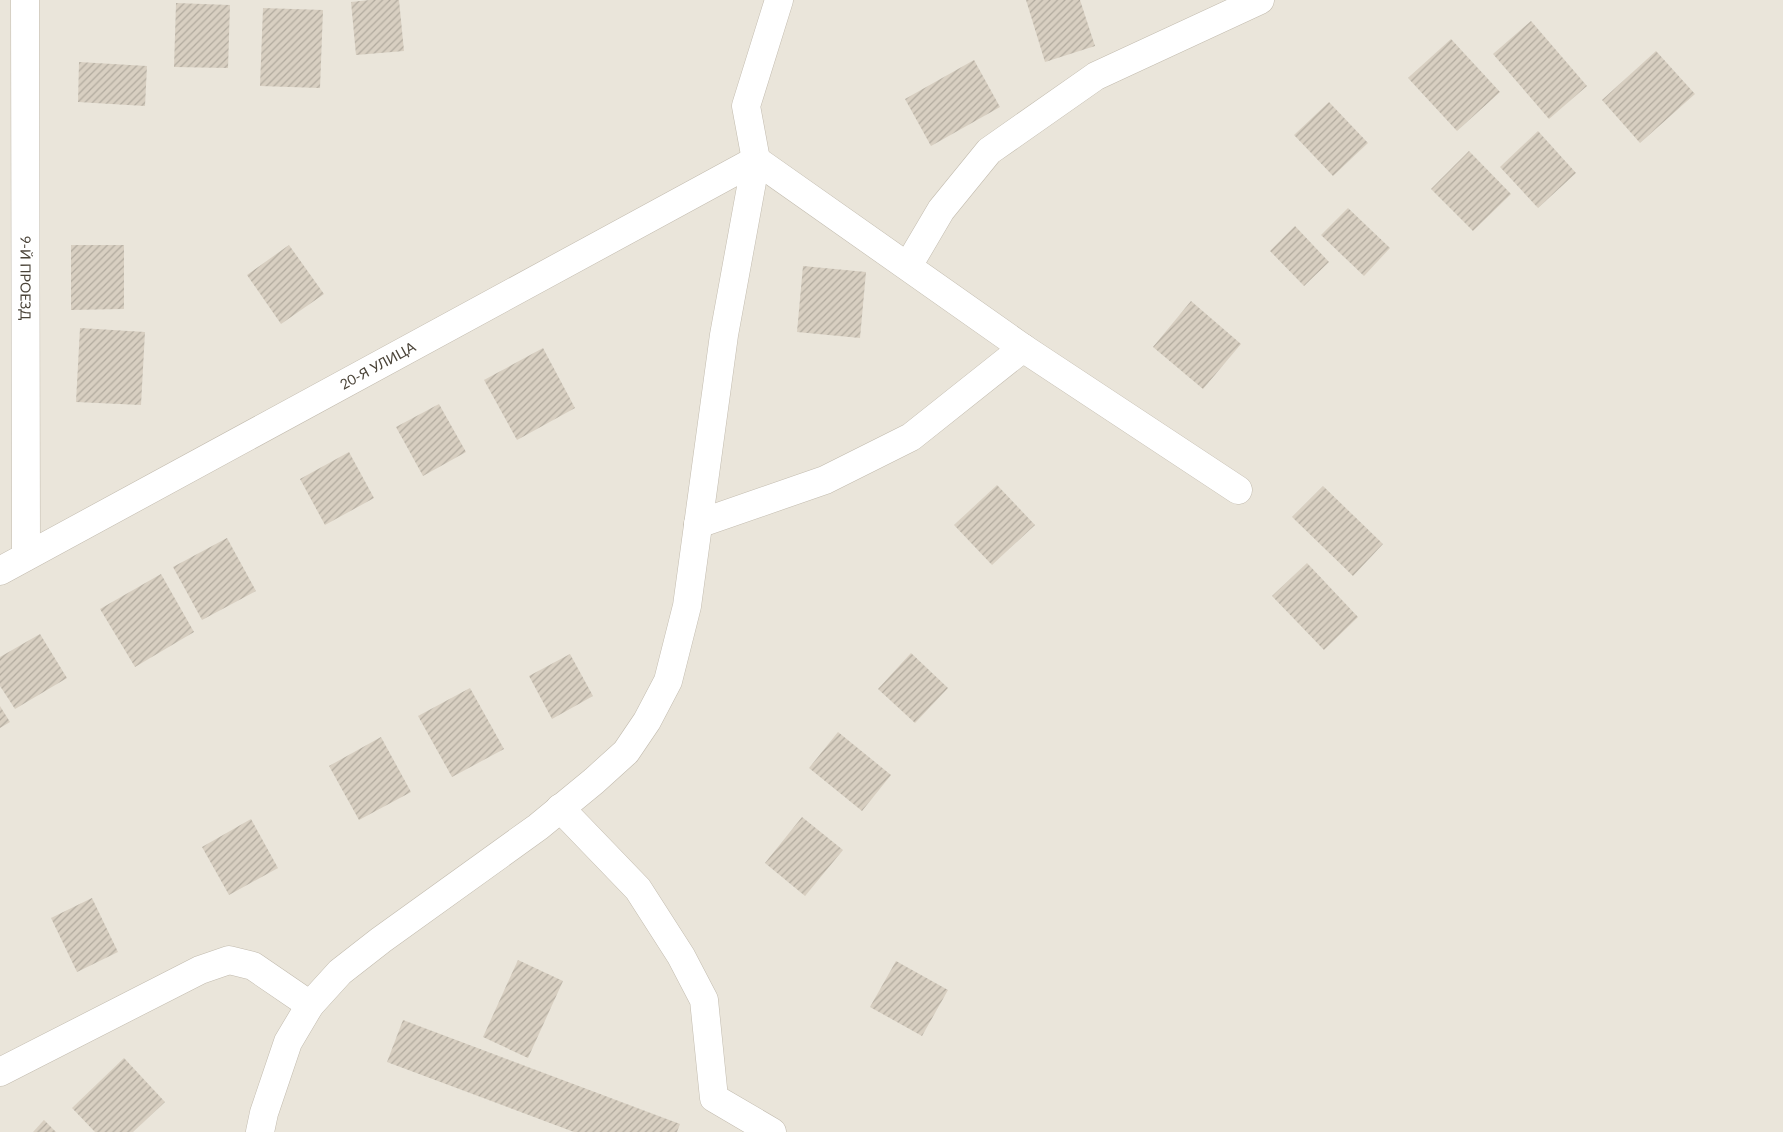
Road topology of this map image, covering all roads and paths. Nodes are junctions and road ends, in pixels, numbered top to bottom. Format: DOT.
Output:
graph roads {
  1 [pos="26,0"];
  2 [pos="779,0"];
  3 [pos="1260,0"];
  4 [pos="756,160"];
  5 [pos="908,266"];
  6 [pos="1023,348"];
  7 [pos="1238,490"];
  8 [pos="698,524"];
  9 [pos="26,556"];
  10 [pos="0,571"];
  11 [pos="560,808"];
  12 [pos="310,1005"];
  13 [pos="0,1072"];
  14 [pos="260,1132"];
  15 [pos="772,1132"];
  1 -- 9 [label="street, 9-Й ПРОЕЗД"];
  2 -- 4 [label="street"];
  3 -- 5 [label="street"];
  4 -- 5 [label="street"];
  4 -- 8 [label="street"];
  4 -- 9 [label="street, 20-Я УЛИЦА"];
  5 -- 6 [label="street"];
  6 -- 7 [label="street"];
  6 -- 8 [label="street"];
  8 -- 11 [label="street"];
  9 -- 10 [label="street, 20-Я УЛИЦА"];
  11 -- 12 [label="street"];
  11 -- 15 [label="street"];
  12 -- 13 [label="street"];
  12 -- 14 [label="street"];
}
